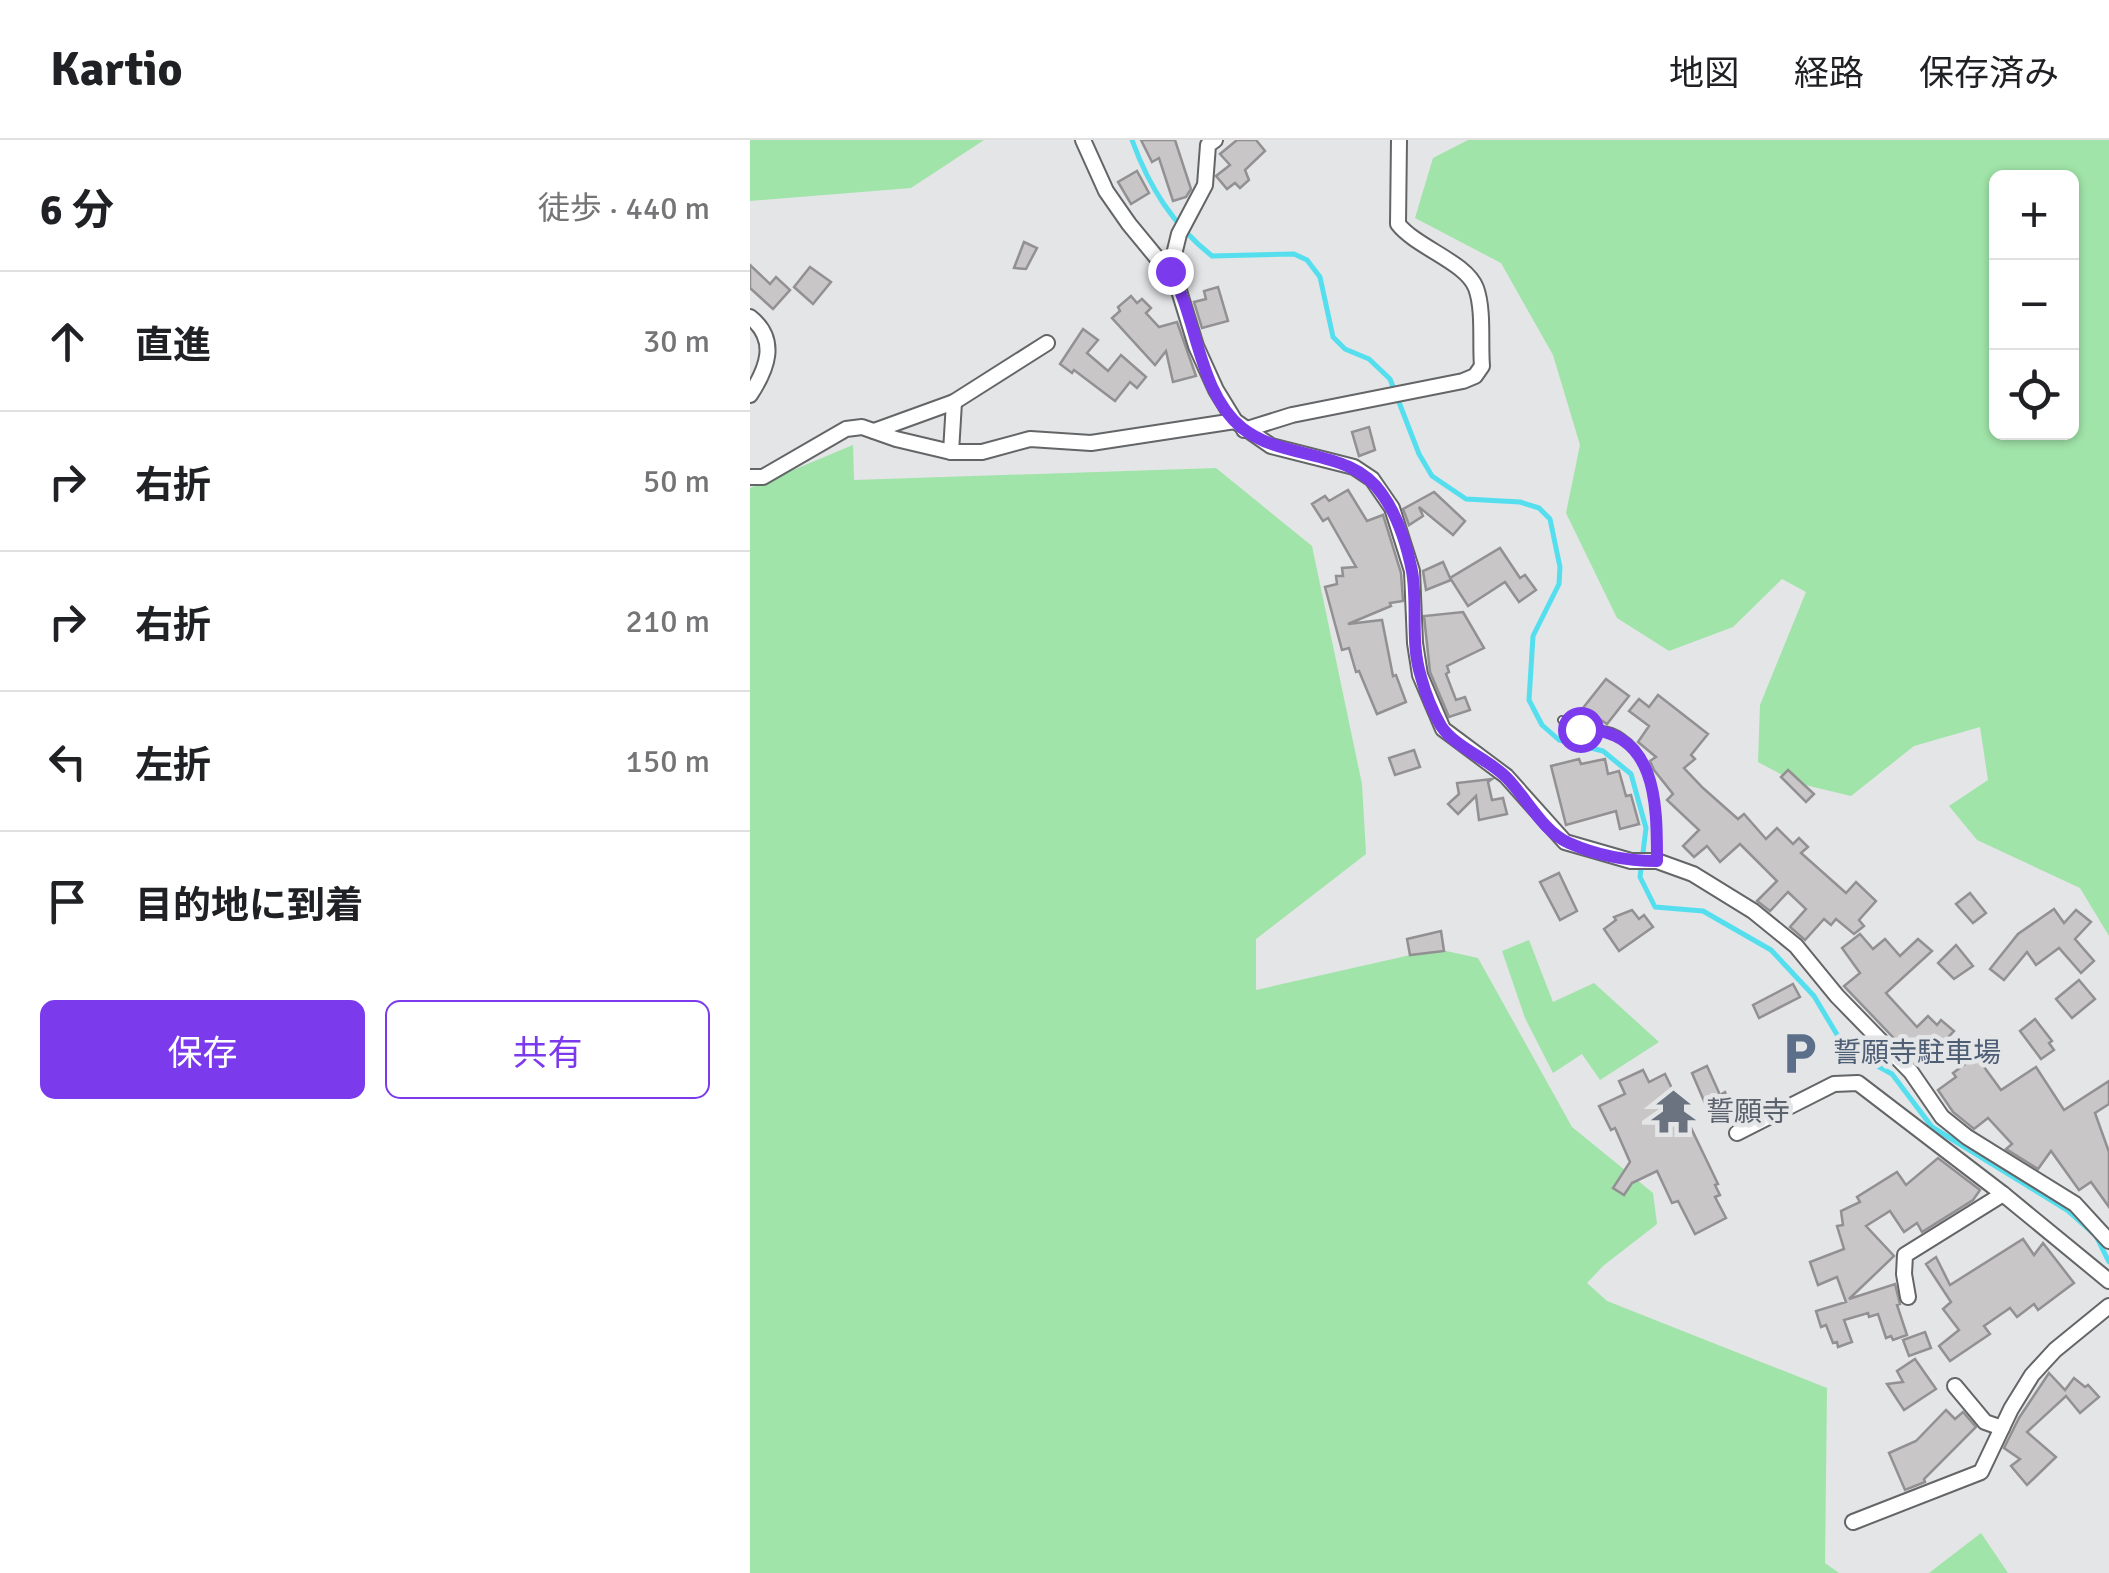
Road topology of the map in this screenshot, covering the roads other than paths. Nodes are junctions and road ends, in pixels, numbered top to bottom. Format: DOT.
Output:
graph roads {
  1 [pos="1082,140"];
  2 [pos="1215,140"];
  3 [pos="1399,140"];
  4 [pos="1170,271"];
  5 [pos="750,317"];
  6 [pos="1048,342"];
  7 [pos="750,395"];
  8 [pos="954,402"];
  9 [pos="1240,426"];
  10 [pos="874,431"];
  11 [pos="951,452"];
  12 [pos="750,478"];
  13 [pos="1562,720"];
  14 [pos="1657,861"];
  15 [pos="1736,1133"];
  16 [pos="2009,1163"];
  17 [pos="2000,1192"];
  18 [pos="2109,1241"];
  19 [pos="2109,1281"];
  20 [pos="1908,1297"];
  21 [pos="2109,1306"];
  22 [pos="1956,1386"];
  23 [pos="2002,1428"];
  24 [pos="1853,1522"];
  1 -- 4 [label="street"];
  2 -- 4 [label="street"];
  3 -- 9 [label="street"];
  4 -- 9 [label="street"];
  5 -- 7 [label="street"];
  6 -- 8 [label="street"];
  8 -- 10 [label="street"];
  8 -- 11 [label="street"];
  9 -- 11 [label="street"];
  9 -- 14 [label="street"];
  10 -- 11 [label="street"];
  10 -- 12 [label="street"];
  13 -- 14 [label="lane"];
  14 -- 16 [label="street"];
  15 -- 17 [label="street"];
  16 -- 17 [label="street"];
  16 -- 18 [label="street"];
  17 -- 19 [label="street"];
  17 -- 20 [label="street"];
  21 -- 23 [label="street"];
  22 -- 23 [label="street"];
  23 -- 24 [label="street"];
}
